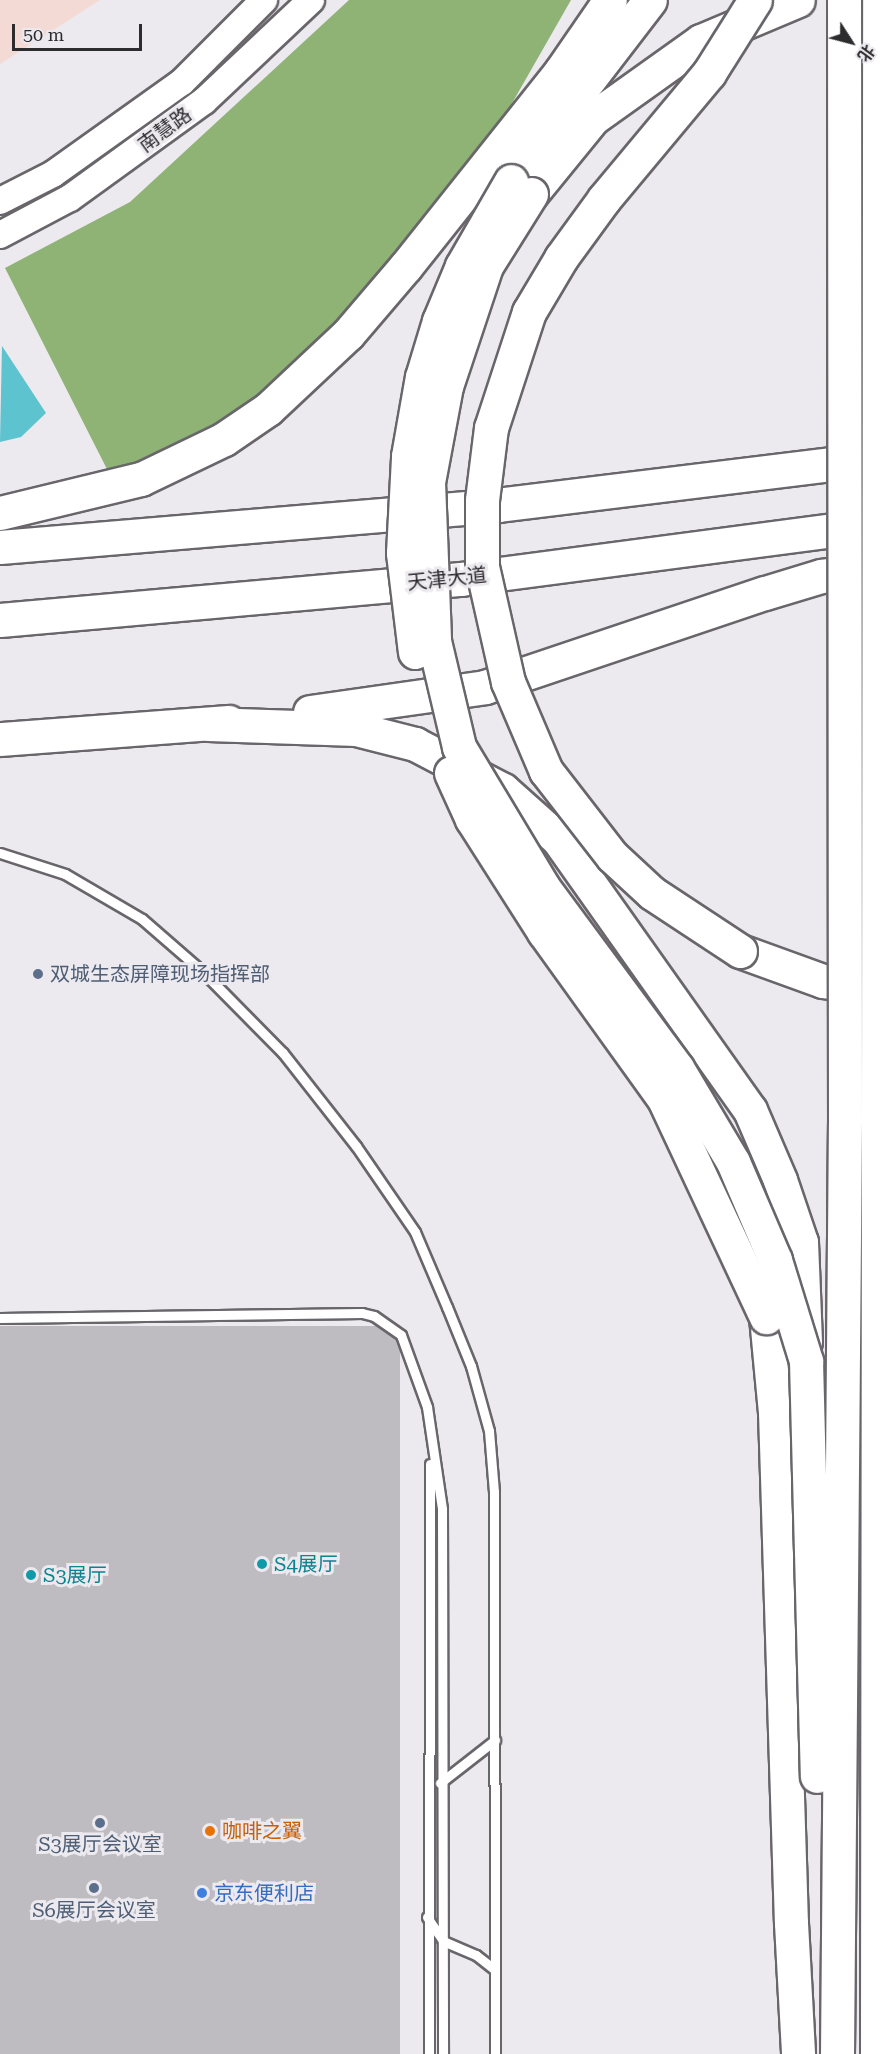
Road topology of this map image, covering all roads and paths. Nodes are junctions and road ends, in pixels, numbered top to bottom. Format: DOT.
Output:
graph roads {
  1 [pos="264,0"];
  2 [pos="311,0"];
  3 [pos="610,0"];
  4 [pos="650,0"];
  5 [pos="755,0"];
  6 [pos="798,0"];
  7 [pos="844,0"];
  8 [pos="879,0"];
  9 [pos="521,188"];
  10 [pos="0,201"];
  11 [pos="0,235"];
  12 [pos="893,429"];
  13 [pos="893,456"];
  14 [pos="575,495"];
  15 [pos="0,513"];
  16 [pos="893,522"];
  17 [pos="0,547"];
  18 [pos="893,564"];
  19 [pos="0,620"];
  20 [pos="208,724"];
  21 [pos="0,739"];
  22 [pos="0,853"];
  23 [pos="893,989"];
  24 [pos="0,1318"];
  25 [pos="806,1361"];
  26 [pos="431,1450"];
  27 [pos="495,1740"];
  28 [pos="442,1781"];
  29 [pos="429,1795"];
  30 [pos="837,1883"];
  31 [pos="427,1917"];
  32 [pos="443,1941"];
  33 [pos="494,1969"];
  34 [pos="429,2054"];
  35 [pos="443,2054"];
  36 [pos="495,2054"];
  37 [pos="798,2054"];
  38 [pos="837,2054"];
  39 [pos="877,2054"];
  1 -- 10 [label="main road, 南慧路"];
  2 -- 11 [label="main road, 南慧路"];
  3 -- 15 [label="highway"];
  4 -- 9 [label="highway"];
  5 -- 23 [label="highway, bridge"];
  6 -- 9 [label="highway"];
  7 -- 30 [label="highway, bridge"];
  8 -- 39 [label="highway, bridge"];
  9 -- 25 [label="highway, bridge"];
  9 -- 37 [label="highway, bridge"];
  12 -- 14 [label="highway"];
  13 -- 14 [label="highway"];
  14 -- 17 [label="highway"];
  16 -- 19 [label="highway, 天津大道"];
  18 -- 20 [label="highway"];
  20 -- 21 [label="highway"];
  20 -- 25 [label="highway, bridge"];
  22 -- 27 [label="lane"];
  24 -- 26 [label="lane"];
  25 -- 30 [label="highway, bridge"];
  26 -- 28 [label="lane"];
  26 -- 29 [label="lane"];
  27 -- 28 [label="lane"];
  27 -- 33 [label="lane"];
  28 -- 29 [label="lane"];
  28 -- 32 [label="lane"];
  29 -- 31 [label="lane"];
  30 -- 38 [label="highway, bridge"];
  31 -- 32 [label="lane"];
  31 -- 34 [label="lane"];
  32 -- 33 [label="lane"];
  32 -- 35 [label="lane"];
  33 -- 36 [label="lane"];
}
